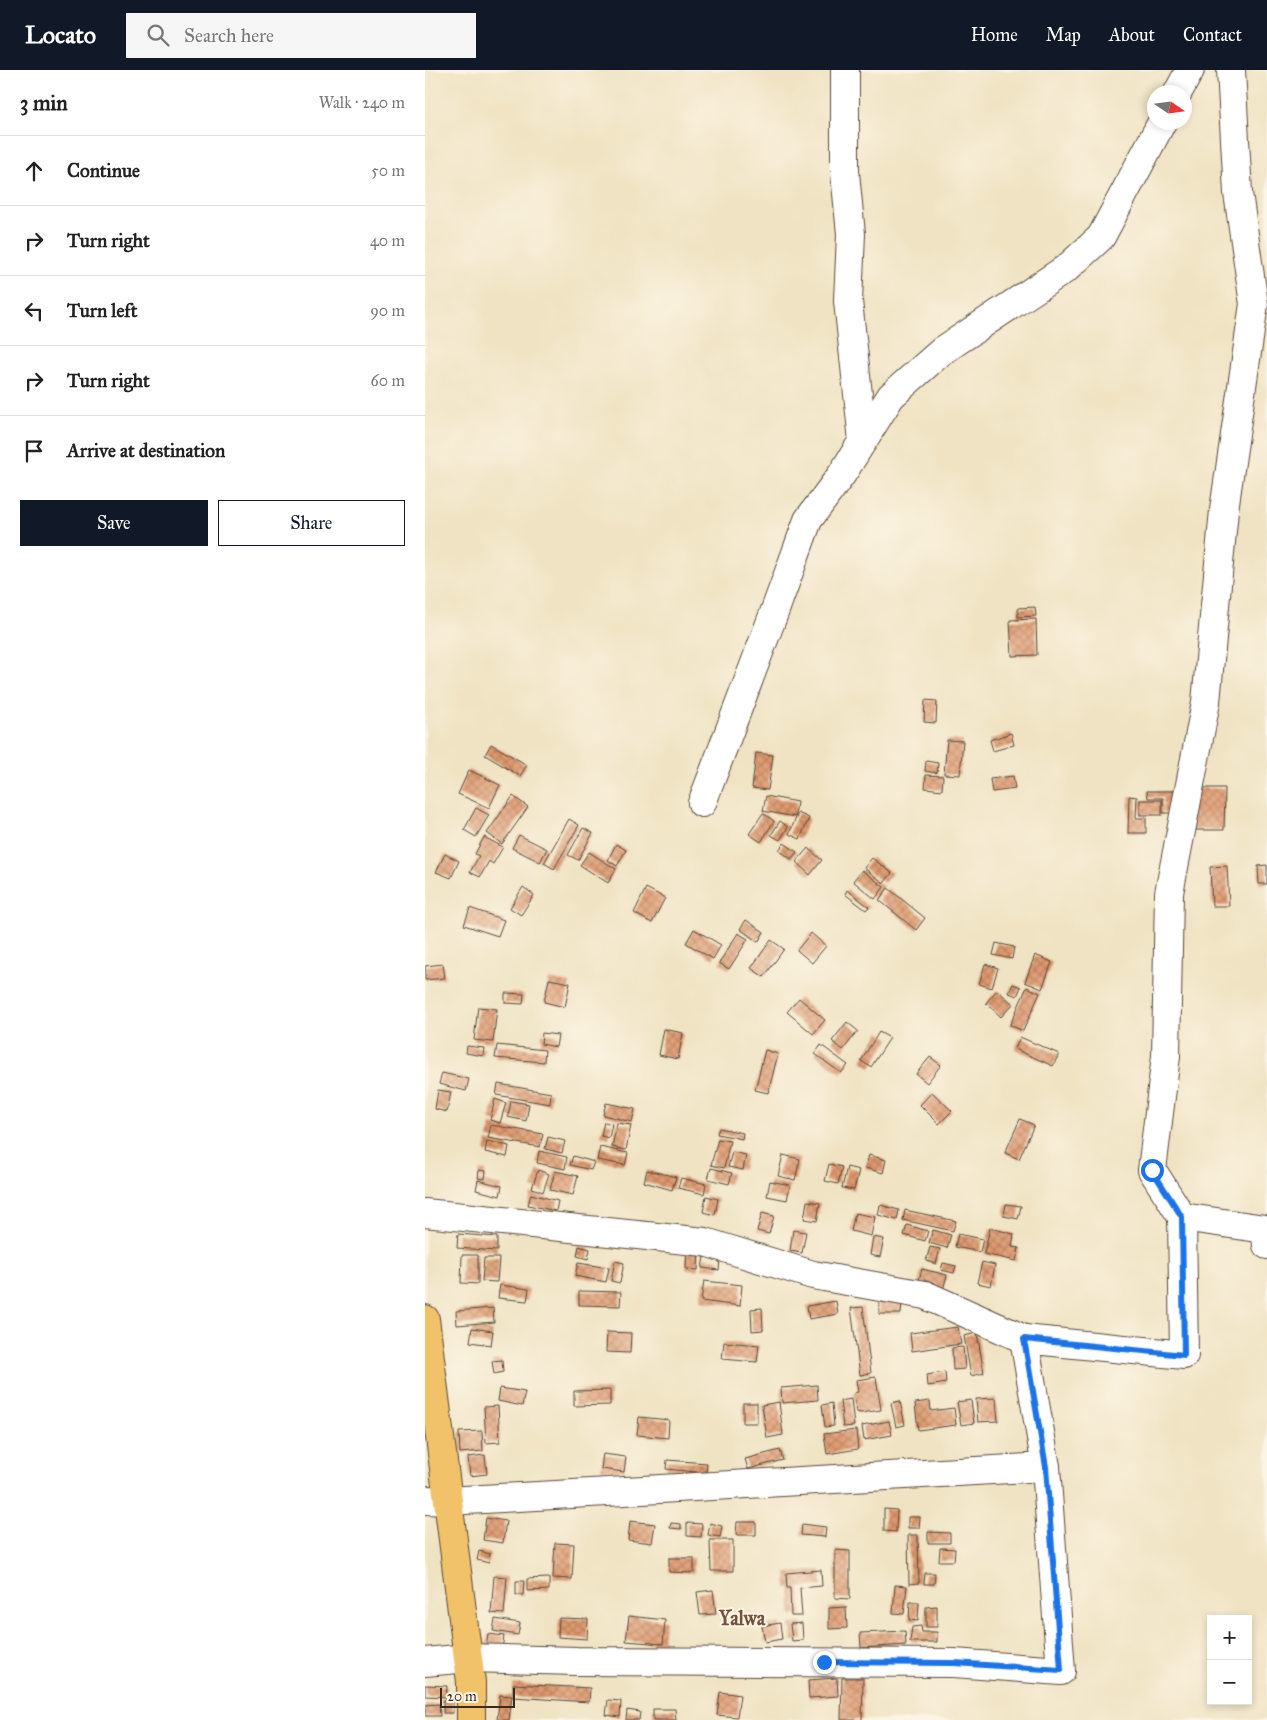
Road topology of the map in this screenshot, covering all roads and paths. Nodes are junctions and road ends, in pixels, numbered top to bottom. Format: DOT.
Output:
graph roads {
  1 [pos="845,70"];
  2 [pos="1190,70"];
  3 [pos="1231,70"];
  4 [pos="1182,85"];
  5 [pos="1158,130"];
  6 [pos="863,441"];
  7 [pos="702,803"];
  8 [pos="425,1213"];
  9 [pos="1182,1217"];
  10 [pos="1267,1245"];
  11 [pos="425,1319"];
  12 [pos="1024,1339"];
  13 [pos="1046,1467"];
  14 [pos="437,1500"];
  15 [pos="467,1658"];
  16 [pos="425,1662"];
  17 [pos="471,1720"];
  1 -- 6 [label="street"];
  2 -- 4 [label="street"];
  3 -- 9 [label="street"];
  5 -- 6 [label="street"];
  6 -- 7 [label="street"];
  8 -- 12 [label="street"];
  9 -- 10 [label="street"];
  9 -- 12 [label="street"];
  11 -- 14 [label="main road"];
  12 -- 13 [label="street"];
  13 -- 14 [label="street"];
  13 -- 15 [label="street"];
  14 -- 15 [label="main road"];
  15 -- 16 [label="street"];
  15 -- 17 [label="main road"];
}
